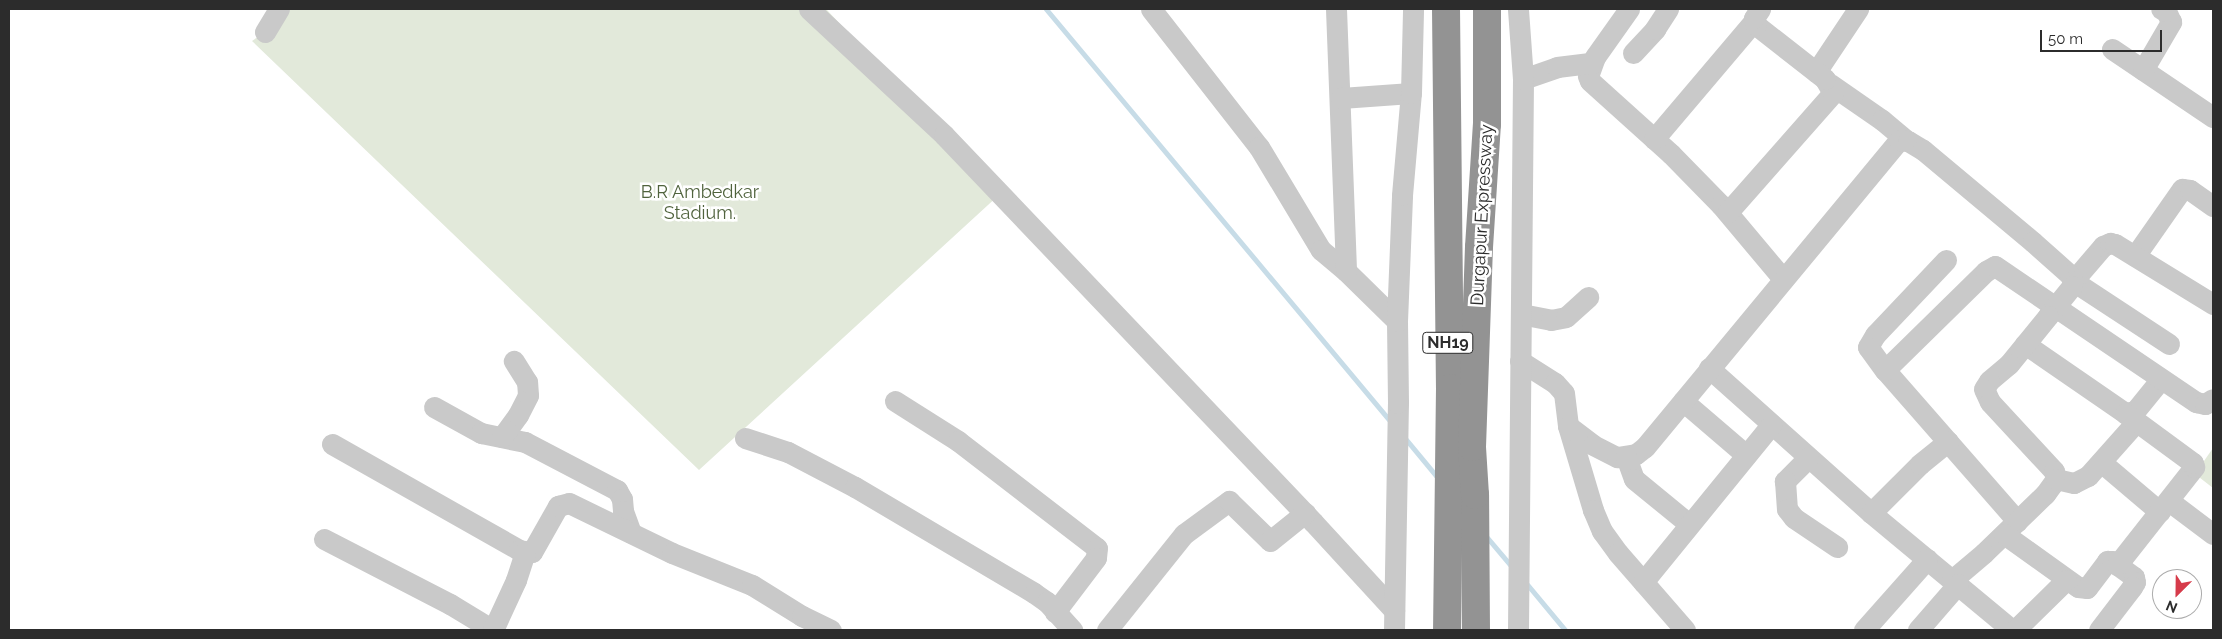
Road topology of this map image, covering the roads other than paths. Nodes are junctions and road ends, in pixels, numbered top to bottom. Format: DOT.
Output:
graph roads {
  1 [pos="279,9"];
  2 [pos="809,9"];
  3 [pos="1151,9"];
  4 [pos="1336,9"];
  5 [pos="1413,9"];
  6 [pos="1446,9"];
  7 [pos="1487,9"];
  8 [pos="1518,9"];
  9 [pos="1629,9"];
  10 [pos="1668,9"];
  11 [pos="1858,9"];
  12 [pos="2165,10"];
  13 [pos="1757,15"];
  14 [pos="265,32"];
  15 [pos="2112,48"];
  16 [pos="1633,53"];
  17 [pos="1592,63"];
  18 [pos="2143,70"];
  19 [pos="1823,78"];
  20 [pos="1523,79"];
  21 [pos="1411,93"];
  22 [pos="1341,98"];
  23 [pos="2213,117"];
  24 [pos="1654,140"];
  25 [pos="1905,140"];
  26 [pos="2213,206"];
  27 [pos="1728,212"];
  28 [pos="2135,256"];
  29 [pos="1946,260"];
  30 [pos="1346,271"];
  31 [pos="1783,279"];
  32 [pos="2072,281"];
  33 [pos="1588,297"];
  34 [pos="2213,304"];
  35 [pos="2054,308"];
  36 [pos="1521,314"];
  37 [pos="1397,321"];
  38 [pos="2025,344"];
  39 [pos="2169,344"];
  40 [pos="1520,361"];
  41 [pos="514,362"];
  42 [pos="1709,368"];
  43 [pos="1885,370"];
  44 [pos="2161,379"];
  45 [pos="2213,399"];
  46 [pos="895,401"];
  47 [pos="1683,401"];
  48 [pos="434,407"];
  49 [pos="2130,418"];
  50 [pos="1771,425"];
  51 [pos="1568,426"];
  52 [pos="502,437"];
  53 [pos="745,438"];
  54 [pos="1948,441"];
  55 [pos="332,444"];
  56 [pos="1746,455"];
  57 [pos="1626,457"];
  58 [pos="1808,458"];
  59 [pos="2100,462"];
  60 [pos="2056,480"];
  61 [pos="2165,506"];
  62 [pos="1305,513"];
  63 [pos="1871,513"];
  64 [pos="1688,524"];
  65 [pos="2010,528"];
  66 [pos="631,533"];
  67 [pos="2213,534"];
  68 [pos="324,540"];
  69 [pos="1837,547"];
  70 [pos="525,552"];
  71 [pos="1926,559"];
  72 [pos="2118,565"];
  73 [pos="2066,580"];
  74 [pos="1643,582"];
  75 [pos="1955,582"];
  76 [pos="1055,612"];
  77 [pos="1394,620"];
  78 [pos="1518,622"];
  79 [pos="798,623"];
  80 [pos="493,630"];
  81 [pos="831,630"];
  82 [pos="1072,630"];
  83 [pos="1107,630"];
  84 [pos="1448,630"];
  85 [pos="1476,630"];
  86 [pos="1685,630"];
  87 [pos="1864,630"];
  88 [pos="1918,630"];
  89 [pos="2013,630"];
  90 [pos="2099,630"];
  1 -- 14 [label="street"];
  2 -- 62 [label="street"];
  3 -- 30 [label="street"];
  4 -- 22 [label="street"];
  5 -- 21 [label="street"];
  6 -- 84 [label="highway, Durgapur Expressway / NH19"];
  7 -- 85 [label="highway, Durgapur Expressway / NH19"];
  8 -- 20 [label="street"];
  9 -- 17 [label="street"];
  10 -- 16 [label="street"];
  11 -- 19 [label="street"];
  12 -- 18 [label="street"];
  13 -- 19 [label="street"];
  13 -- 24 [label="street"];
  15 -- 18 [label="street"];
  17 -- 20 [label="street"];
  17 -- 24 [label="street"];
  18 -- 23 [label="street"];
  19 -- 25 [label="street"];
  19 -- 27 [label="street"];
  20 -- 36 [label="street"];
  21 -- 22 [label="street"];
  21 -- 37 [label="street"];
  22 -- 30 [label="street"];
  24 -- 27 [label="street"];
  25 -- 31 [label="street"];
  25 -- 32 [label="street"];
  26 -- 28 [label="street"];
  27 -- 31 [label="street"];
  28 -- 32 [label="street"];
  28 -- 34 [label="street"];
  29 -- 43 [label="street"];
  30 -- 37 [label="street"];
  31 -- 42 [label="street"];
  32 -- 35 [label="street"];
  32 -- 39 [label="street"];
  33 -- 36 [label="street"];
  35 -- 38 [label="street"];
  35 -- 43 [label="street"];
  35 -- 44 [label="street"];
  36 -- 40 [label="street"];
  37 -- 77 [label="street"];
  38 -- 49 [label="street"];
  38 -- 60 [label="street"];
  40 -- 51 [label="street"];
  40 -- 78 [label="street"];
  41 -- 52 [label="street"];
  42 -- 47 [label="street"];
  42 -- 50 [label="street"];
  43 -- 54 [label="street"];
  44 -- 45 [label="street"];
  44 -- 49 [label="street"];
  46 -- 76 [label="street"];
  47 -- 56 [label="street"];
  47 -- 57 [label="street"];
  48 -- 52 [label="street"];
  49 -- 59 [label="street"];
  49 -- 61 [label="street"];
  50 -- 56 [label="street"];
  50 -- 58 [label="street"];
  51 -- 57 [label="street"];
  51 -- 74 [label="street"];
  52 -- 66 [label="street"];
  53 -- 76 [label="street"];
  54 -- 63 [label="street"];
  54 -- 65 [label="street"];
  55 -- 70 [label="street"];
  56 -- 64 [label="street"];
  57 -- 64 [label="street"];
  58 -- 63 [label="street"];
  58 -- 69 [label="street"];
  59 -- 60 [label="street"];
  59 -- 61 [label="street"];
  60 -- 65 [label="street"];
  61 -- 67 [label="street"];
  61 -- 72 [label="street"];
  62 -- 77 [label="street"];
  62 -- 83 [label="street"];
  63 -- 71 [label="street"];
  64 -- 74 [label="street"];
  65 -- 73 [label="street"];
  65 -- 75 [label="street"];
  66 -- 70 [label="street"];
  66 -- 79 [label="street"];
  68 -- 80 [label="street"];
  70 -- 80 [label="street"];
  71 -- 75 [label="street"];
  71 -- 87 [label="street"];
  72 -- 73 [label="street"];
  72 -- 90 [label="street"];
  73 -- 89 [label="street"];
  74 -- 86 [label="street"];
  75 -- 88 [label="street"];
  75 -- 89 [label="street"];
  76 -- 82 [label="street"];
  79 -- 81 [label="street"];
}
